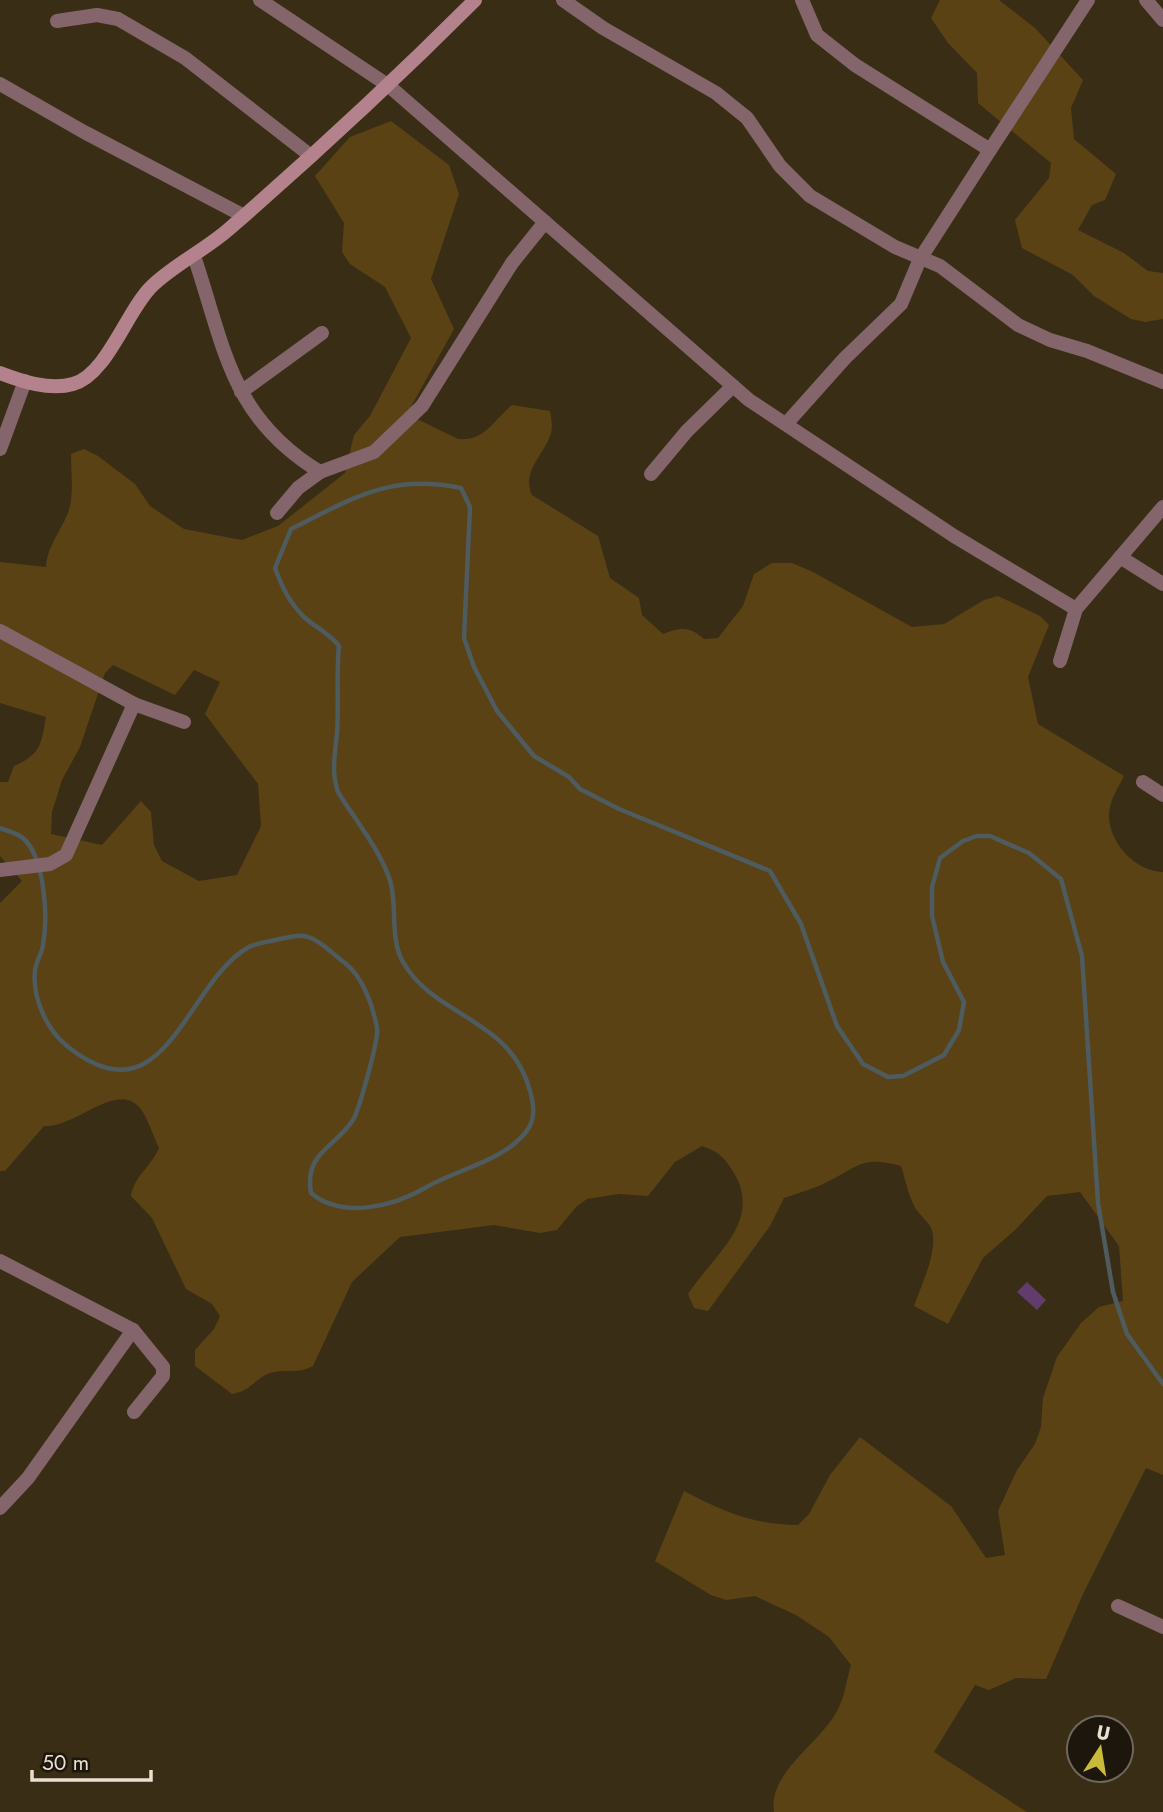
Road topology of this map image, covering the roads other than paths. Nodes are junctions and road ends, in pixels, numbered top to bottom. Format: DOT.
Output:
graph roads {
  1 [pos="260,0"];
  2 [pos="475,0"];
  3 [pos="563,0"];
  4 [pos="802,0"];
  5 [pos="1088,0"];
  6 [pos="1146,0"];
  7 [pos="1163,20"];
  8 [pos="57,21"];
  9 [pos="0,85"];
  10 [pos="389,86"];
  11 [pos="990,150"];
  12 [pos="311,156"];
  13 [pos="244,216"];
  14 [pos="545,222"];
  15 [pos="194,256"];
  16 [pos="920,259"];
  17 [pos="322,334"];
  18 [pos="0,373"];
  19 [pos="25,381"];
  20 [pos="1163,382"];
  21 [pos="733,386"];
  22 [pos="241,393"];
  23 [pos="786,424"];
  24 [pos="0,449"];
  25 [pos="320,472"];
  26 [pos="651,474"];
  27 [pos="1163,507"];
  28 [pos="277,513"];
  29 [pos="1120,557"];
  30 [pos="1163,584"];
  31 [pos="1076,610"];
  32 [pos="0,631"];
  33 [pos="1060,661"];
  34 [pos="134,704"];
  35 [pos="184,722"];
  36 [pos="1143,782"];
  37 [pos="1163,795"];
  38 [pos="0,870"];
  39 [pos="0,1261"];
  40 [pos="133,1330"];
  41 [pos="134,1412"];
  42 [pos="0,1507"];
  43 [pos="1118,1606"];
  44 [pos="1163,1627"];
  1 -- 10 [label="street"];
  2 -- 10 [label="main road"];
  3 -- 16 [label="street"];
  4 -- 11 [label="street"];
  5 -- 11 [label="street"];
  6 -- 7 [label="street"];
  8 -- 12 [label="street"];
  9 -- 13 [label="street"];
  10 -- 12 [label="main road"];
  10 -- 14 [label="street"];
  11 -- 16 [label="street"];
  12 -- 13 [label="main road"];
  13 -- 15 [label="main road"];
  14 -- 21 [label="street"];
  14 -- 25 [label="street"];
  15 -- 19 [label="main road"];
  15 -- 22 [label="street"];
  16 -- 20 [label="street"];
  16 -- 23 [label="street"];
  17 -- 22 [label="street"];
  18 -- 19 [label="main road"];
  19 -- 24 [label="street"];
  21 -- 23 [label="street"];
  21 -- 26 [label="street"];
  22 -- 25 [label="street"];
  23 -- 31 [label="street"];
  25 -- 28 [label="street"];
  27 -- 29 [label="street"];
  29 -- 30 [label="street"];
  29 -- 31 [label="street"];
  31 -- 33 [label="street"];
  32 -- 34 [label="street"];
  34 -- 35 [label="street"];
  34 -- 38 [label="street"];
  36 -- 37 [label="street"];
  39 -- 40 [label="street"];
  40 -- 41 [label="street"];
  40 -- 42 [label="street"];
  43 -- 44 [label="street"];
}
